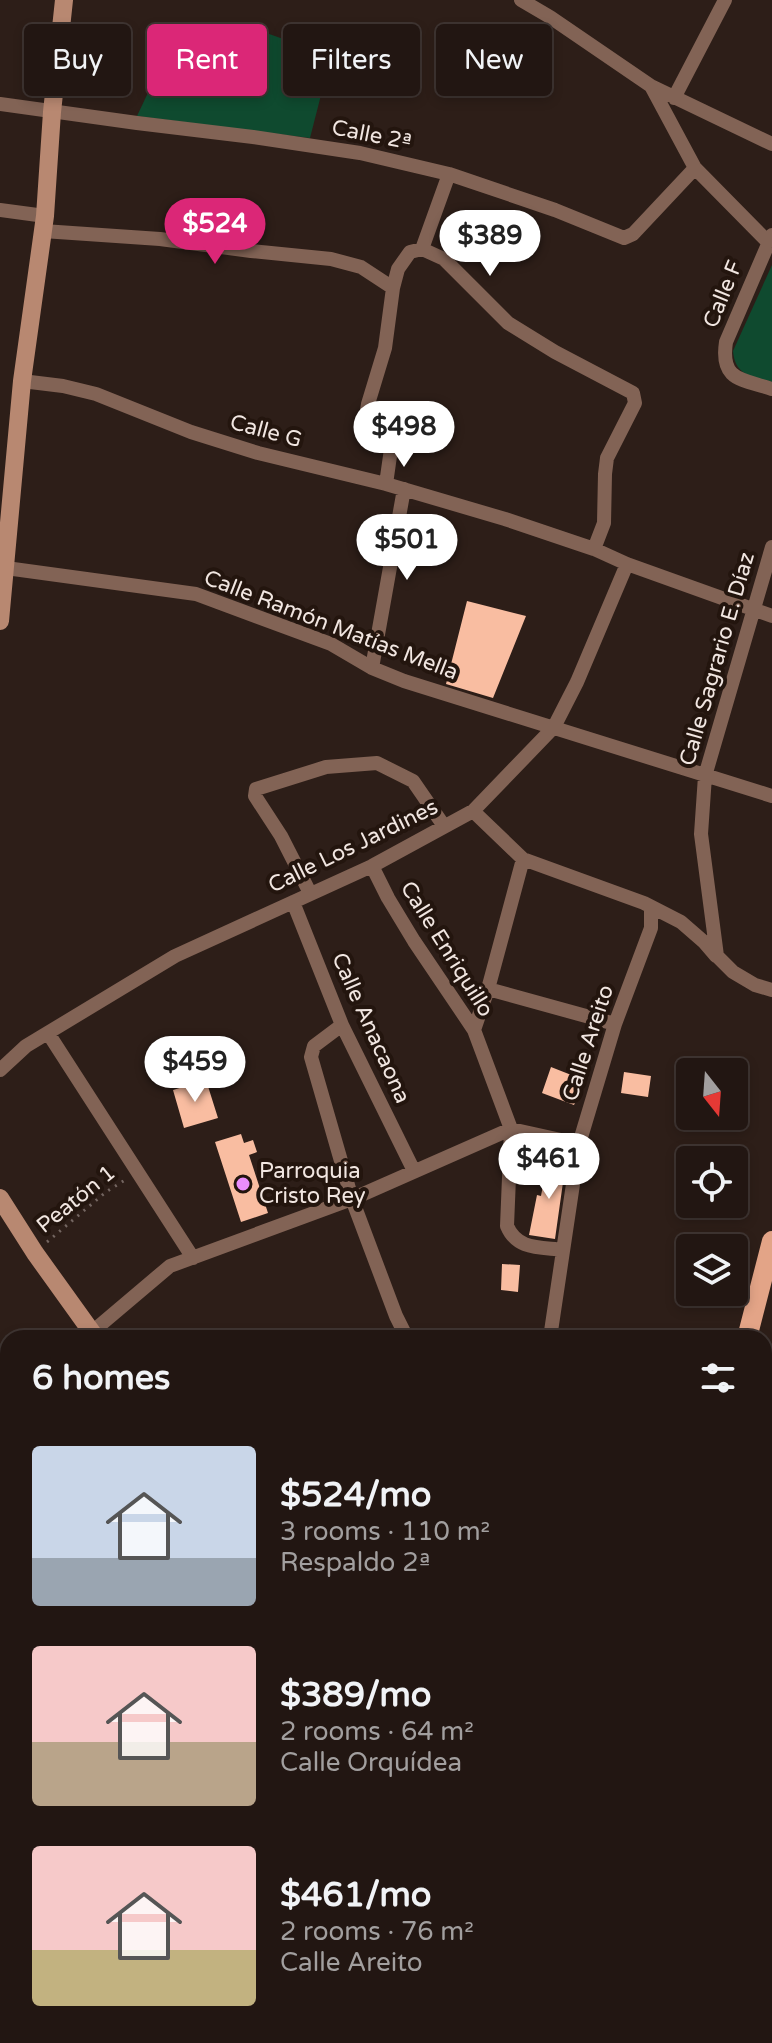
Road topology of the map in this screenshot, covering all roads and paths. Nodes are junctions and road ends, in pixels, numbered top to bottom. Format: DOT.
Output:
graph roads {
  1 [pos="64,0"];
  2 [pos="521,0"];
  3 [pos="725,0"];
  4 [pos="651,86"];
  5 [pos="674,98"];
  6 [pos="0,104"];
  7 [pos="52,112"];
  8 [pos="772,144"];
  9 [pos="695,168"];
  10 [pos="449,174"];
  11 [pos="0,210"];
  12 [pos="44,223"];
  13 [pos="770,238"];
  14 [pos="422,249"];
  15 [pos="393,288"];
  16 [pos="22,381"];
  17 [pos="772,389"];
  18 [pos="386,484"];
  19 [pos="404,489"];
  20 [pos="772,547"];
  21 [pos="594,549"];
  22 [pos="627,564"];
  23 [pos="6,568"];
  24 [pos="754,611"];
  25 [pos="772,616"];
  26 [pos="0,621"];
  27 [pos="372,668"];
  28 [pos="554,727"];
  29 [pos="705,776"];
  30 [pos="772,796"];
  31 [pos="473,811"];
  32 [pos="444,826"];
  33 [pos="523,859"];
  34 [pos="372,866"];
  35 [pos="310,893"];
  36 [pos="293,902"];
  37 [pos="651,907"];
  38 [pos="717,956"];
  39 [pos="488,989"];
  40 [pos="772,990"];
  41 [pos="615,1024"];
  42 [pos="342,1025"];
  43 [pos="474,1030"];
  44 [pos="48,1033"];
  45 [pos="0,1070"];
  46 [pos="511,1129"];
  47 [pos="579,1144"];
  48 [pos="414,1171"];
  49 [pos="137,1172"];
  50 [pos="0,1198"];
  51 [pos="352,1199"];
  52 [pos="772,1241"];
  53 [pos="563,1250"];
  54 [pos="35,1253"];
  55 [pos="193,1258"];
  56 [pos="90,1330"];
  57 [pos="100,1330"];
  58 [pos="403,1330"];
  59 [pos="551,1330"];
  60 [pos="749,1330"];
  1 -- 7 [label="street"];
  2 -- 4 [label="street"];
  3 -- 5 [label="street"];
  4 -- 5 [label="street"];
  4 -- 9 [label="street"];
  5 -- 8 [label="street"];
  6 -- 7 [label="street, Calle 2ª"];
  7 -- 10 [label="street, Calle 2ª"];
  7 -- 12 [label="street"];
  9 -- 10 [label="street, Calle 2ª"];
  9 -- 13 [label="street"];
  10 -- 14 [label="street"];
  11 -- 12 [label="street"];
  12 -- 15 [label="street"];
  12 -- 16 [label="street"];
  13 -- 17 [label="street, Calle F"];
  14 -- 15 [label="street"];
  14 -- 21 [label="street"];
  15 -- 18 [label="street"];
  16 -- 18 [label="street, Calle G"];
  16 -- 23 [label="street"];
  18 -- 19 [label="street, Calle G"];
  19 -- 21 [label="street, Calle G"];
  19 -- 27 [label="street"];
  20 -- 24 [label="street, Calle Sagrario E. Díaz"];
  21 -- 22 [label="street, Calle G"];
  22 -- 24 [label="street, Calle G"];
  22 -- 28 [label="street, Calle Los Jardines"];
  23 -- 26 [label="street"];
  23 -- 27 [label="street, Calle Ramón Matías Mella"];
  24 -- 25 [label="street, Calle G"];
  24 -- 29 [label="street, Calle Sagrario E. Díaz"];
  27 -- 28 [label="street, Calle Ramón Matías Mella"];
  28 -- 29 [label="street, Calle Ramón Matías Mella"];
  28 -- 31 [label="street, Calle Los Jardines"];
  29 -- 30 [label="street, Calle Ramón Matías Mella"];
  29 -- 38 [label="street, Calle Sagrario E. Díaz"];
  31 -- 32 [label="street, Calle Los Jardines"];
  31 -- 33 [label="street"];
  32 -- 34 [label="street, Calle Los Jardines"];
  32 -- 35 [label="street"];
  33 -- 37 [label="street"];
  33 -- 39 [label="street"];
  34 -- 35 [label="street, Calle Los Jardines"];
  34 -- 43 [label="street, Calle Enriquillo"];
  35 -- 36 [label="street, Calle Los Jardines"];
  36 -- 42 [label="street, Calle Anacaona"];
  36 -- 44 [label="street, Calle Los Jardines"];
  37 -- 38 [label="street"];
  37 -- 41 [label="street, Calle Areito"];
  38 -- 40 [label="street"];
  39 -- 41 [label="street"];
  39 -- 43 [label="street"];
  41 -- 47 [label="street, Calle Areito"];
  42 -- 48 [label="street, Calle Anacaona"];
  42 -- 51 [label="street"];
  43 -- 46 [label="street, Calle Enriquillo"];
  44 -- 45 [label="street, Calle Los Jardines"];
  44 -- 49 [label="street"];
  46 -- 47 [label="street"];
  46 -- 48 [label="street"];
  46 -- 53 [label="street, Calle Enriquillo"];
  47 -- 53 [label="street, Calle Areito"];
  48 -- 51 [label="street"];
  49 -- 54 [label="path, Peatón 1"];
  49 -- 55 [label="street"];
  50 -- 54 [label="street"];
  51 -- 55 [label="street"];
  51 -- 58 [label="street"];
  52 -- 60 [label="main road"];
  53 -- 59 [label="street, Calle Areito"];
  54 -- 56 [label="street"];
  55 -- 57 [label="street"];
}
